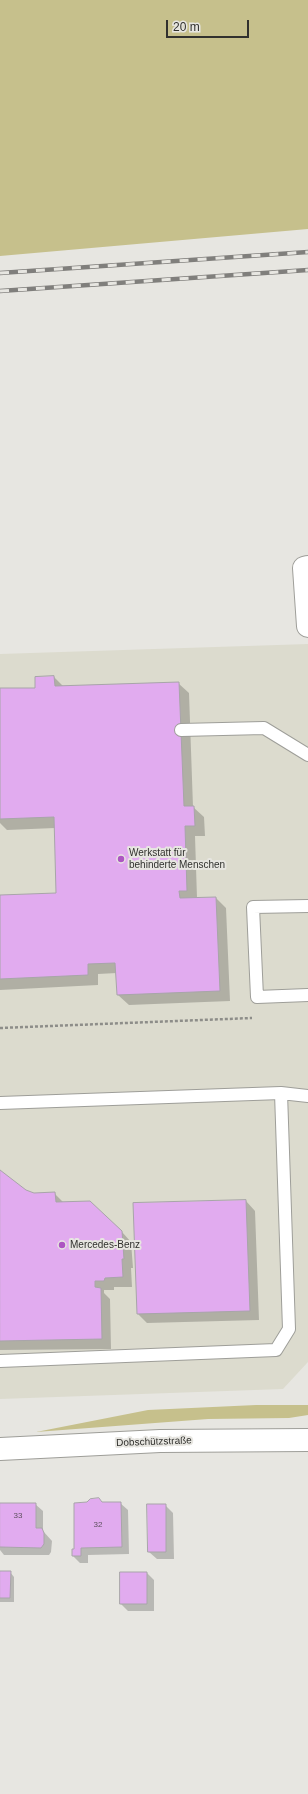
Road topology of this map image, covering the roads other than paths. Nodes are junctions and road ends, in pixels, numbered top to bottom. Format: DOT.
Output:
graph roads {
  1 [pos="308,568"];
  2 [pos="308,626"];
  3 [pos="181,730"];
  4 [pos="308,755"];
  5 [pos="308,906"];
  6 [pos="308,995"];
  7 [pos="281,1093"];
  8 [pos="308,1096"];
  9 [pos="0,1103"];
  10 [pos="0,1361"];
  11 [pos="308,1440"];
  12 [pos="0,1449"];
  1 -- 2 [label="street"];
  3 -- 4 [label="lane"];
  5 -- 6 [label="lane"];
  7 -- 8 [label="lane"];
  7 -- 9 [label="lane"];
  7 -- 10 [label="lane"];
  11 -- 12 [label="street, Dobschützstraße"];
}
